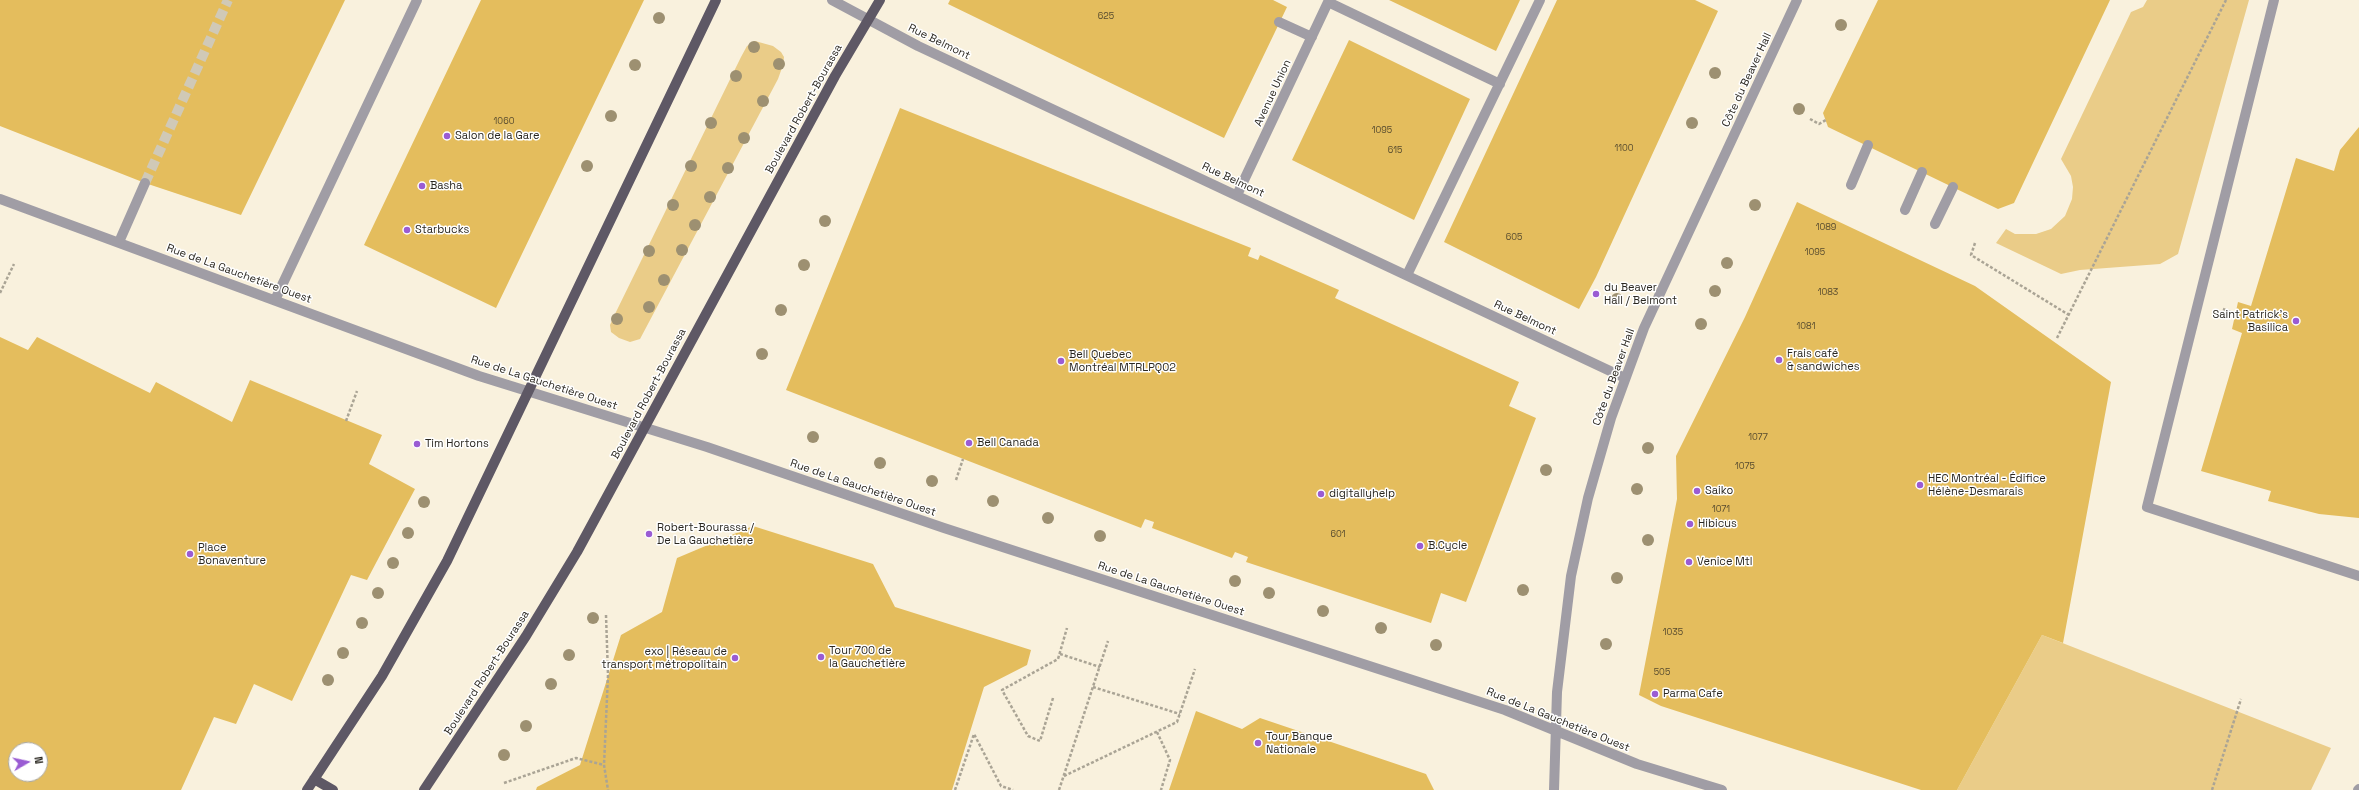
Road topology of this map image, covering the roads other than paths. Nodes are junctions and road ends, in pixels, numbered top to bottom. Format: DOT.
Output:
graph roads {
  1 [pos="417,0"];
  2 [pos="716,0"];
  3 [pos="832,0"];
  4 [pos="880,0"];
  5 [pos="1540,0"];
  6 [pos="1797,0"];
  7 [pos="2274,0"];
  8 [pos="1329,1"];
  9 [pos="869,20"];
  10 [pos="1279,22"];
  11 [pos="1312,37"];
  12 [pos="1500,84"];
  13 [pos="1868,145"];
  14 [pos="1922,172"];
  15 [pos="145,182"];
  16 [pos="1851,185"];
  17 [pos="1953,187"];
  18 [pos="1237,195"];
  19 [pos="0,198"];
  20 [pos="1905,210"];
  21 [pos="1935,224"];
  22 [pos="119,242"];
  23 [pos="1407,275"];
  24 [pos="275,300"];
  25 [pos="1625,378"];
  26 [pos="528,391"];
  27 [pos="643,427"];
  28 [pos="2359,576"];
  29 [pos="1556,731"];
  30 [pos="314,779"];
  31 [pos="307,790"];
  32 [pos="333,790"];
  33 [pos="424,790"];
  34 [pos="1554,790"];
  35 [pos="1722,790"];
  1 -- 24 [label="street"];
  2 -- 26 [label="main road"];
  3 -- 9 [label="street, Rue Belmont"];
  4 -- 9 [label="main road, Boulevard Robert-Bourassa"];
  5 -- 12 [label="street"];
  6 -- 25 [label="street, Côte du Beaver Hall"];
  7 -- 28 [label="street"];
  8 -- 11 [label="street, Avenue Union"];
  8 -- 12 [label="street"];
  9 -- 18 [label="street, Rue Belmont"];
  9 -- 27 [label="main road, Boulevard Robert-Bourassa"];
  10 -- 11 [label="street"];
  11 -- 18 [label="street, Avenue Union"];
  12 -- 23 [label="street"];
  13 -- 16 [label="street"];
  14 -- 20 [label="street"];
  15 -- 22 [label="street"];
  17 -- 21 [label="street"];
  18 -- 23 [label="street, Rue Belmont"];
  19 -- 22 [label="street, Rue de La Gauchetière Ouest"];
  22 -- 24 [label="street, Rue de La Gauchetière Ouest"];
  23 -- 25 [label="street, Rue Belmont"];
  24 -- 26 [label="street, Rue de La Gauchetière Ouest"];
  25 -- 29 [label="street, Côte du Beaver Hall"];
  26 -- 27 [label="street, Rue de La Gauchetière Ouest"];
  26 -- 30 [label="main road"];
  27 -- 29 [label="street, Rue de La Gauchetière Ouest"];
  27 -- 33 [label="main road, Boulevard Robert-Bourassa"];
  29 -- 34 [label="street, Côte du Beaver Hall"];
  29 -- 35 [label="street, Rue de La Gauchetière Ouest"];
  30 -- 31 [label="main road"];
  30 -- 32 [label="main road"];
}
